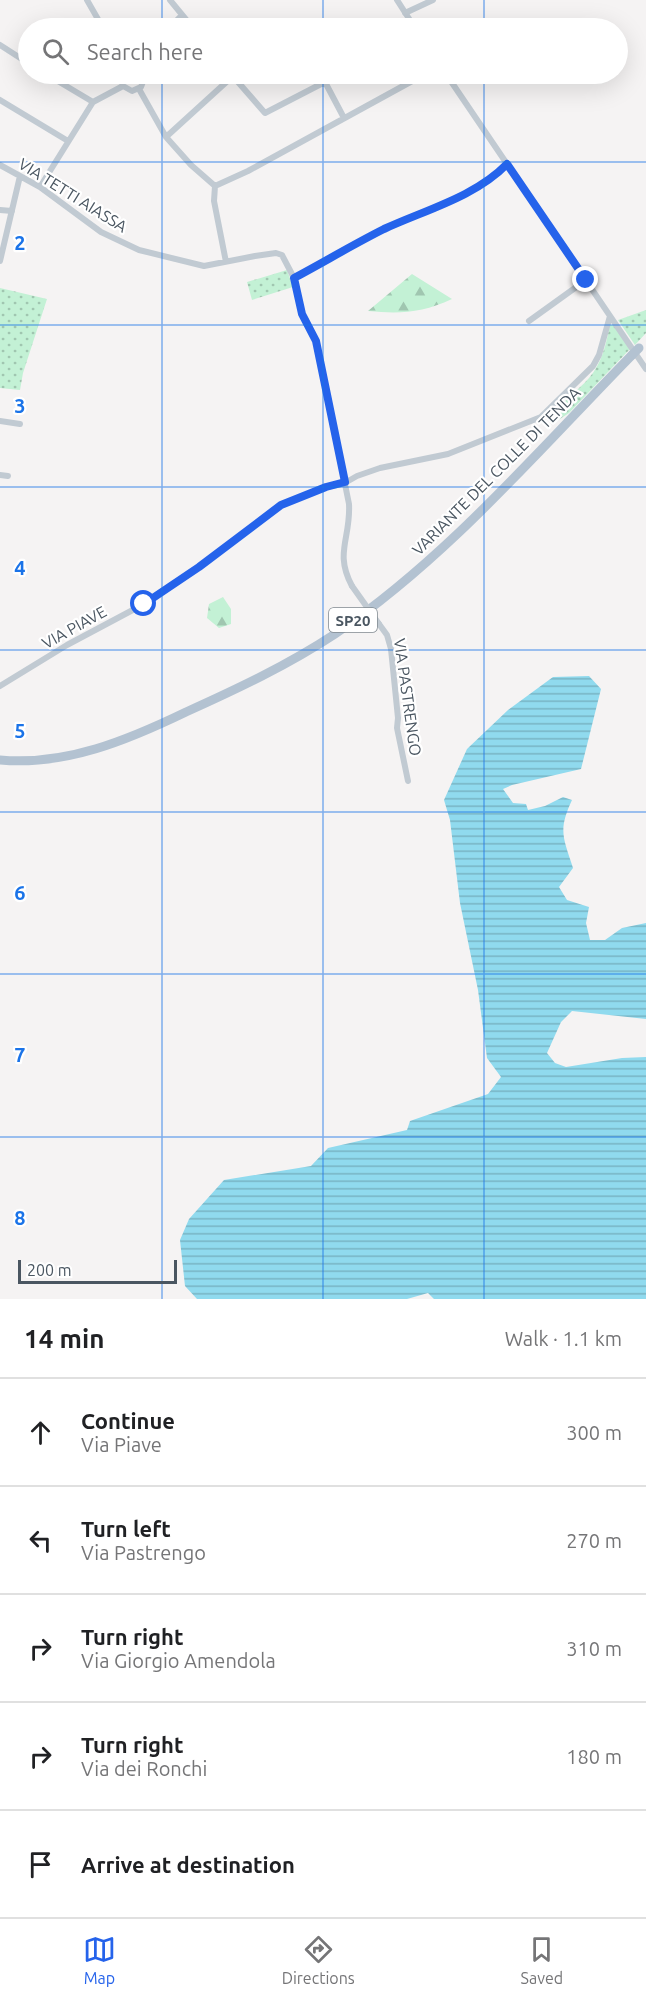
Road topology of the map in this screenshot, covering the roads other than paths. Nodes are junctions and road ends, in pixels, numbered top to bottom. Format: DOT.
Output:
graph roads {
  1 [pos="87,0"];
  2 [pos="170,0"];
  3 [pos="397,0"];
  4 [pos="433,0"];
  5 [pos="405,13"];
  6 [pos="182,15"];
  7 [pos="97,18"];
  8 [pos="179,18"];
  9 [pos="185,18"];
  10 [pos="408,18"];
  11 [pos="0,45"];
  12 [pos="18,57"];
  13 [pos="63,84"];
  14 [pos="142,84"];
  15 [pos="222,84"];
  16 [pos="240,84"];
  17 [pos="321,84"];
  18 [pos="326,84"];
  19 [pos="407,84"];
  20 [pos="453,84"];
  21 [pos="123,86"];
  22 [pos="139,89"];
  23 [pos="0,100"];
  24 [pos="93,102"];
  25 [pos="344,118"];
  26 [pos="166,137"];
  27 [pos="68,141"];
  28 [pos="507,164"];
  29 [pos="0,165"];
  30 [pos="20,176"];
  31 [pos="215,186"];
  32 [pos="40,187"];
  33 [pos="0,210"];
  34 [pos="12,211"];
  35 [pos="0,261"];
  36 [pos="226,262"];
  37 [pos="294,278"];
  38 [pos="586,280"];
  39 [pos="610,316"];
  40 [pos="529,321"];
  41 [pos="646,341"];
  42 [pos="646,369"];
  43 [pos="0,421"];
  44 [pos="20,424"];
  45 [pos="0,475"];
  46 [pos="8,476"];
  47 [pos="345,482"];
  48 [pos="0,686"];
  49 [pos="0,760"];
  50 [pos="408,781"];
  1 -- 7 [label="street"];
  2 -- 6 [label="street"];
  3 -- 5 [label="street"];
  4 -- 5 [label="street"];
  5 -- 10 [label="street"];
  6 -- 8 [label="street"];
  6 -- 9 [label="street"];
  11 -- 12 [label="street"];
  13 -- 24 [label="street"];
  14 -- 22 [label="street"];
  15 -- 26 [label="street"];
  16 -- 17 [label="street"];
  18 -- 25 [label="street"];
  19 -- 25 [label="street"];
  20 -- 28 [label="street"];
  21 -- 22 [label="street"];
  21 -- 24 [label="street"];
  22 -- 26 [label="street"];
  23 -- 27 [label="street"];
  24 -- 27 [label="street"];
  25 -- 31 [label="street"];
  26 -- 31 [label="street"];
  27 -- 32 [label="street"];
  28 -- 37 [label="street"];
  28 -- 38 [label="street"];
  29 -- 30 [label="street, VIA TETTI AIASSA"];
  30 -- 32 [label="street, VIA TETTI AIASSA"];
  30 -- 34 [label="street"];
  31 -- 36 [label="street"];
  32 -- 36 [label="street, VIA TETTI AIASSA"];
  33 -- 34 [label="street"];
  34 -- 35 [label="street"];
  36 -- 37 [label="street, VIA TETTI AIASSA"];
  37 -- 47 [label="street, VIA PASTRENGO"];
  38 -- 39 [label="street"];
  38 -- 40 [label="street"];
  39 -- 42 [label="street"];
  39 -- 47 [label="street, VIA PIAVE"];
  41 -- 49 [label="main road, VARIANTE DEL COLLE DI TENDA / SP20"];
  43 -- 44 [label="street"];
  45 -- 46 [label="street"];
  47 -- 48 [label="street, VIA PIAVE"];
  47 -- 50 [label="street, VIA PASTRENGO, bridge"];
}
